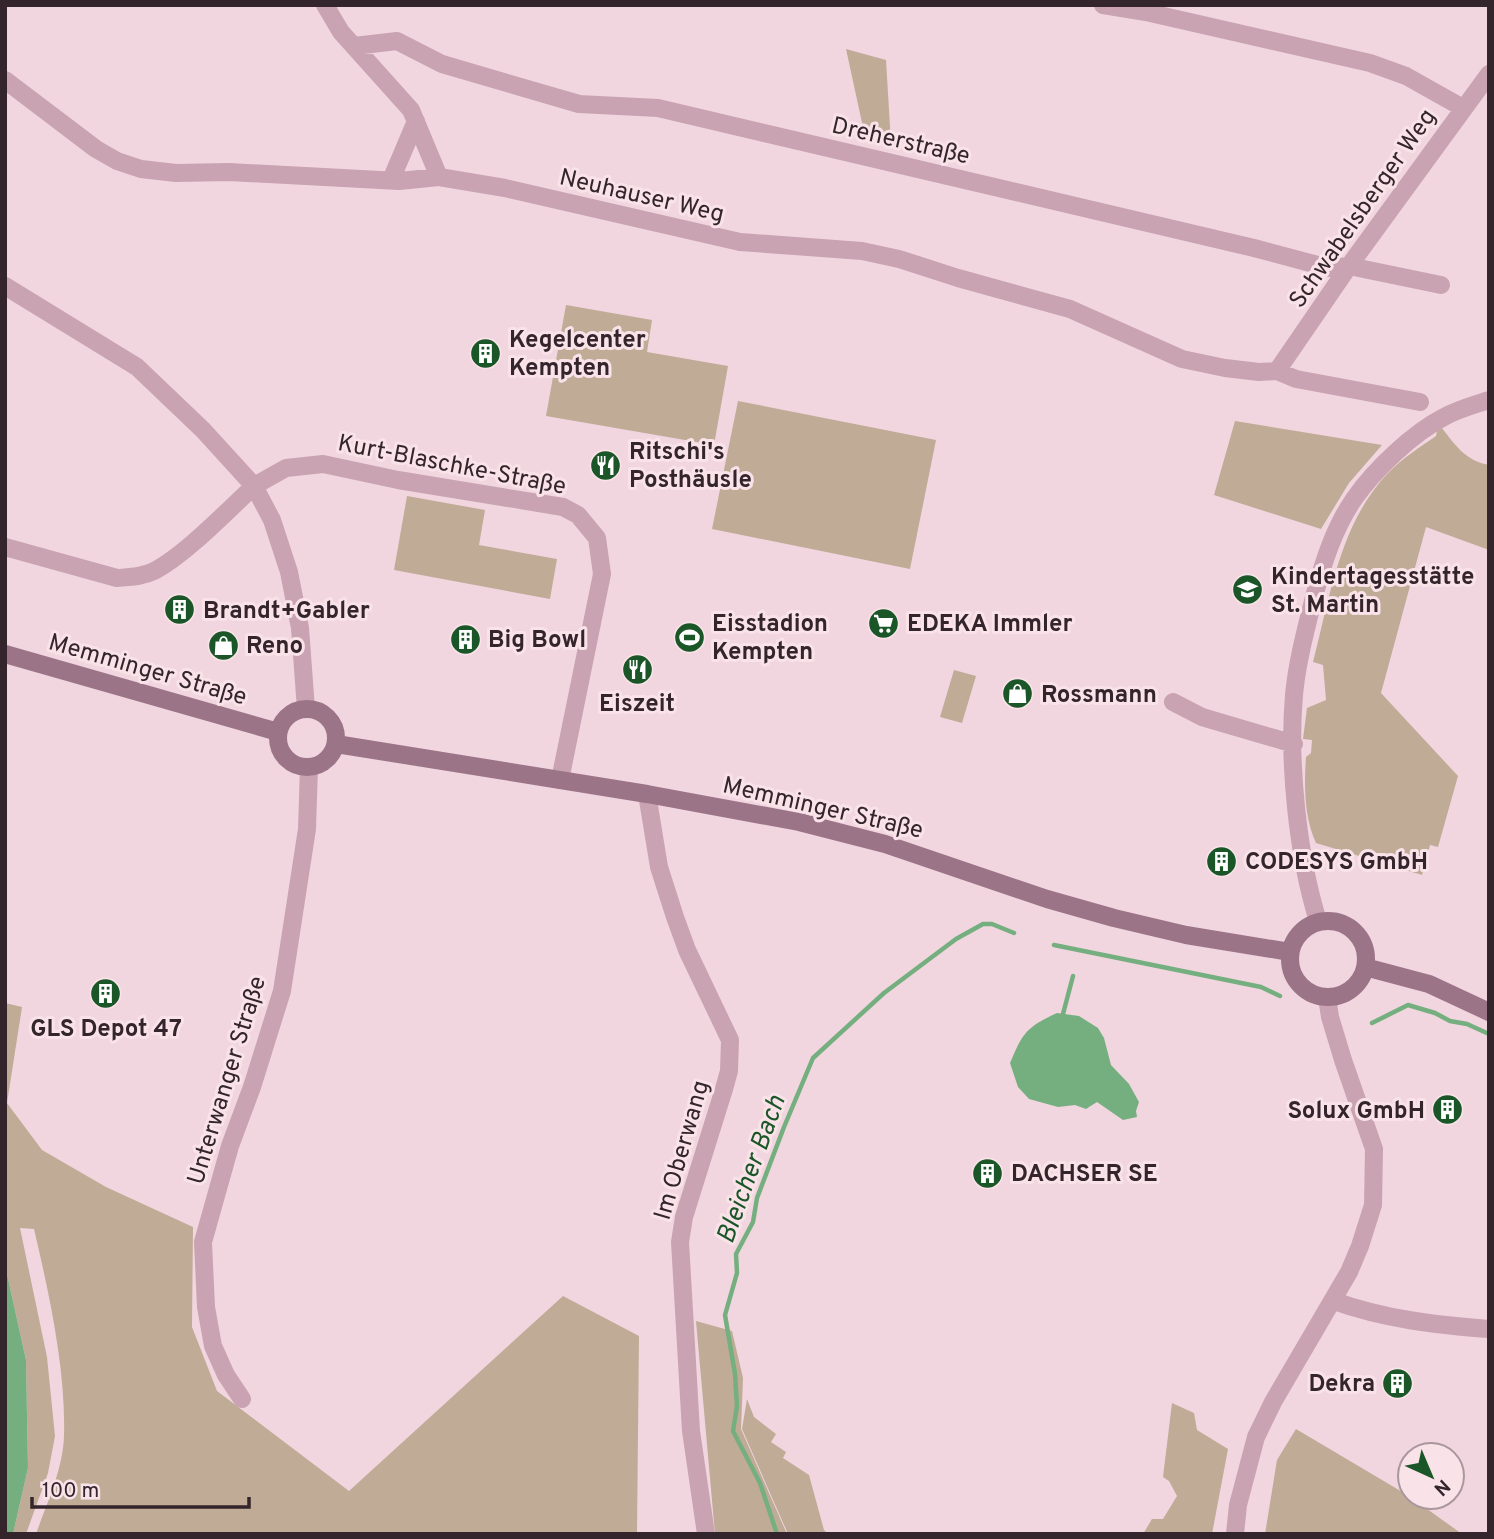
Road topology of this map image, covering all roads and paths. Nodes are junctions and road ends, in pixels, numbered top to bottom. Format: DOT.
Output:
graph roads {
  1 [pos="325,5"];
  2 [pos="1103,5"];
  3 [pos="354,46"];
  4 [pos="1489,74"];
  5 [pos="5,80"];
  6 [pos="1463,108"];
  7 [pos="416,121"];
  8 [pos="439,177"];
  9 [pos="391,180"];
  10 [pos="1349,266"];
  11 [pos="1441,285"];
  12 [pos="6,289"];
  13 [pos="1277,371"];
  14 [pos="1489,400"];
  15 [pos="1420,402"];
  16 [pos="254,486"];
  17 [pos="5,547"];
  18 [pos="5,654"];
  19 [pos="1173,702"];
  20 [pos="306,709"];
  21 [pos="278,732"];
  22 [pos="336,744"];
  23 [pos="1294,744"];
  24 [pos="309,767"];
  25 [pos="560,780"];
  26 [pos="647,794"];
  27 [pos="1318,921"];
  28 [pos="1290,952"];
  29 [pos="1365,967"];
  30 [pos="1327,997"];
  31 [pos="1489,1012"];
  32 [pos="1334,1301"];
  33 [pos="1489,1329"];
  34 [pos="242,1399"];
  35 [pos="706,1534"];
  36 [pos="1235,1534"];
  1 -- 3 [label="street"];
  2 -- 6 [label="street"];
  3 -- 7 [label="street"];
  3 -- 10 [label="street, Dreherstraße"];
  4 -- 6 [label="street, Schwabelsberger Weg"];
  5 -- 9 [label="street, Neuhauser Weg"];
  6 -- 10 [label="street, Schwabelsberger Weg"];
  7 -- 8 [label="street"];
  7 -- 9 [label="street"];
  8 -- 9 [label="street, Neuhauser Weg"];
  8 -- 13 [label="street, Neuhauser Weg"];
  10 -- 11 [label="street, Dreherstraße"];
  10 -- 13 [label="street, Schwabelsberger Weg"];
  12 -- 16 [label="street"];
  13 -- 15 [label="street"];
  14 -- 23 [label="street"];
  16 -- 17 [label="street, Kurt-Blaschke-Straße"];
  16 -- 20 [label="street"];
  16 -- 25 [label="street, Kurt-Blaschke-Straße"];
  18 -- 21 [label="main road, Memminger Straße"];
  19 -- 23 [label="street"];
  20 -- 21 [label="main road"];
  20 -- 22 [label="main road"];
  21 -- 24 [label="main road"];
  22 -- 24 [label="main road"];
  22 -- 25 [label="main road, Memminger Straße"];
  23 -- 27 [label="street"];
  24 -- 34 [label="street, Unterwanger Straße"];
  25 -- 26 [label="main road, Memminger Straße"];
  26 -- 28 [label="main road, Memminger Straße"];
  26 -- 35 [label="street, Im Oberwang"];
  27 -- 28 [label="main road"];
  27 -- 29 [label="main road"];
  28 -- 30 [label="main road"];
  29 -- 30 [label="main road"];
  29 -- 31 [label="main road"];
  30 -- 32 [label="street"];
  32 -- 33 [label="street"];
  32 -- 36 [label="street"];
}
